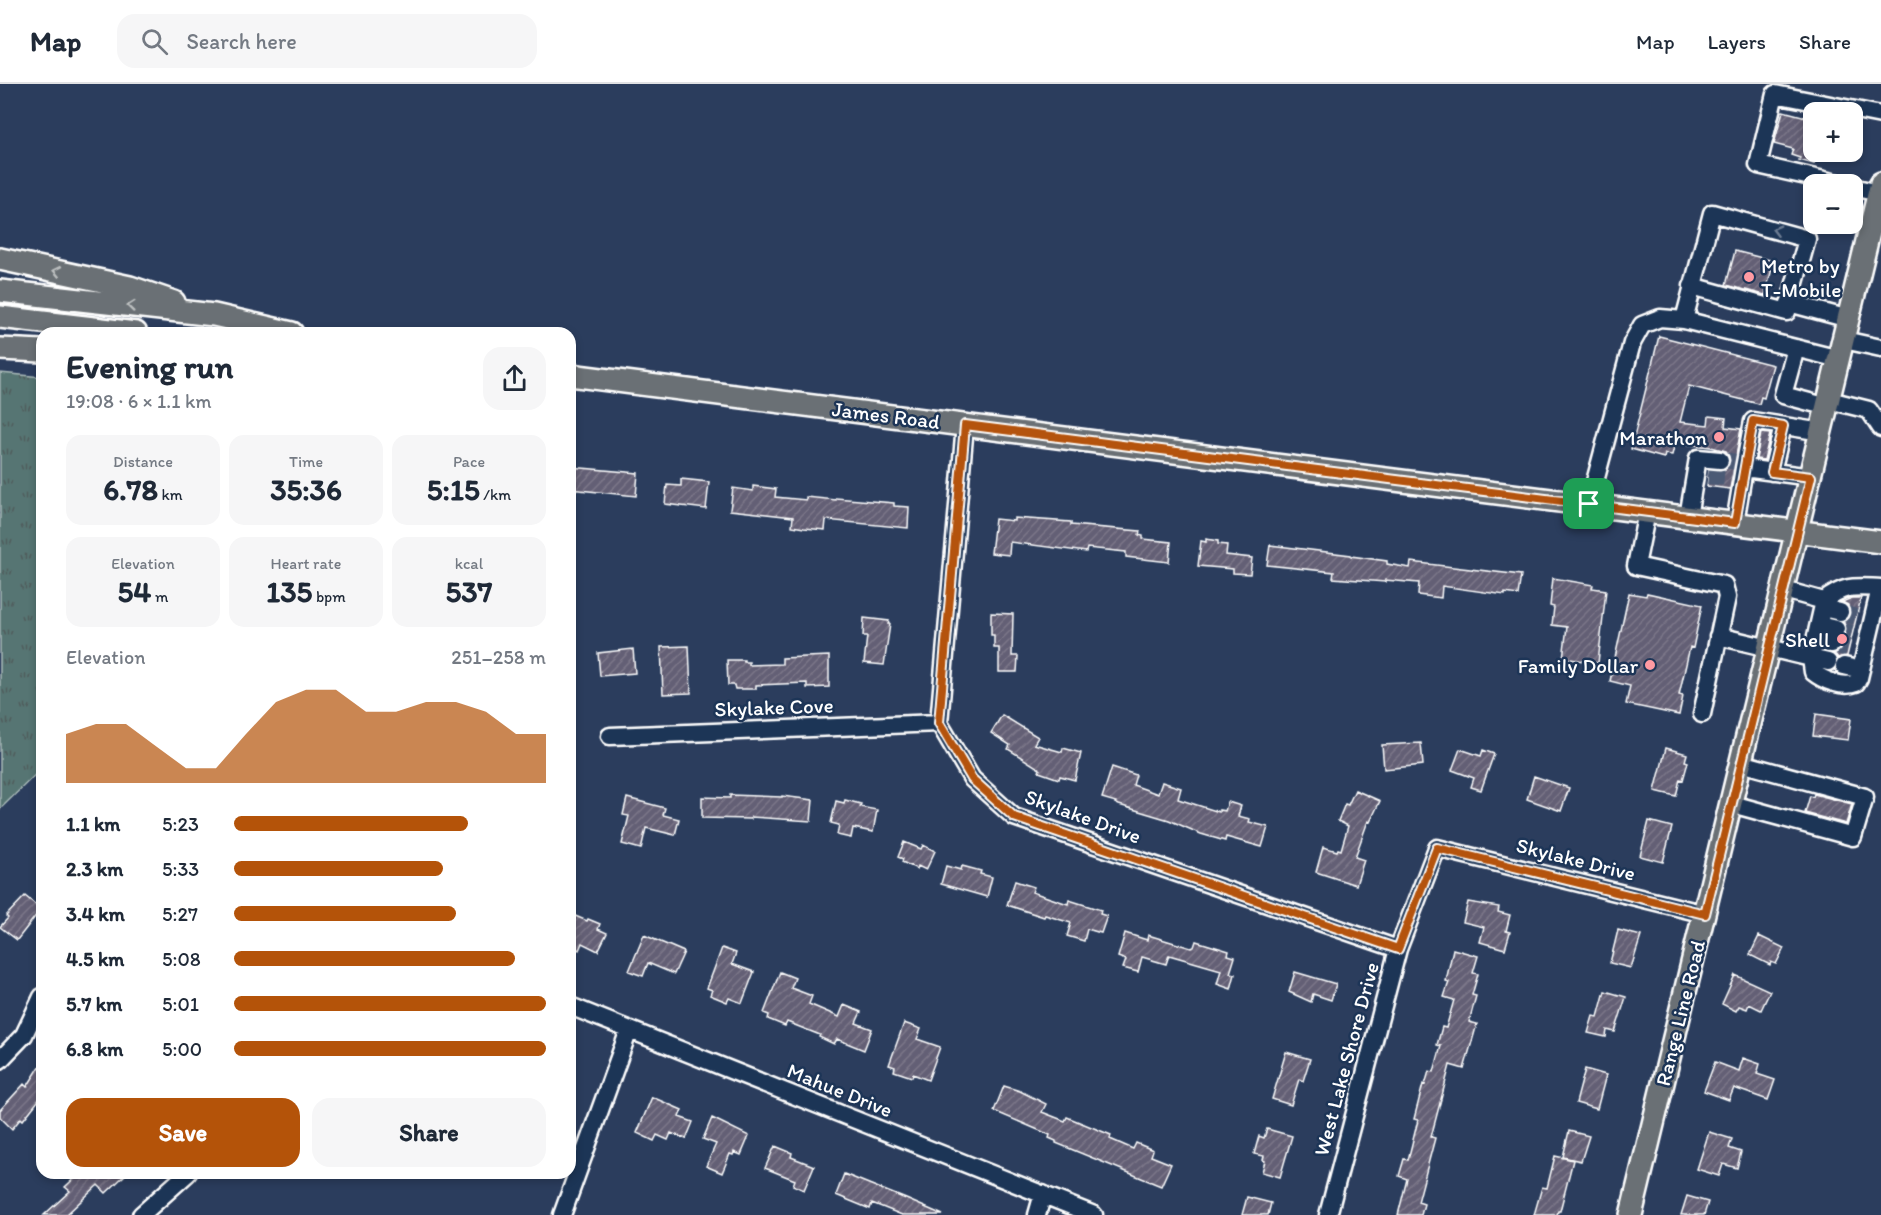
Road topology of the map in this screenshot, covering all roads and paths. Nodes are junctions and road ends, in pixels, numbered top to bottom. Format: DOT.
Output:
graph roads {
  1 [pos="1881,115"];
  2 [pos="1803,175"];
  3 [pos="1863,187"];
  4 [pos="1880,188"];
  5 [pos="0,259"];
  6 [pos="1692,286"];
  7 [pos="0,291"];
  8 [pos="1789,303"];
  9 [pos="214,315"];
  10 [pos="0,318"];
  11 [pos="1684,320"];
  12 [pos="82,327"];
  13 [pos="266,327"];
  14 [pos="1844,339"];
  15 [pos="1796,348"];
  16 [pos="1881,348"];
  17 [pos="0,349"];
  18 [pos="36,351"];
  19 [pos="576,376"];
  20 [pos="1828,404"];
  21 [pos="965,425"];
  22 [pos="1783,426"];
  23 [pos="1881,428"];
  24 [pos="1822,432"];
  25 [pos="1720,460"];
  26 [pos="1772,472"];
  27 [pos="1741,475"];
  28 [pos="1811,477"];
  29 [pos="1589,504"];
  30 [pos="1647,512"];
  31 [pos="1688,517"];
  32 [pos="1735,523"];
  33 [pos="1798,531"];
  34 [pos="1881,542"];
  35 [pos="1880,588"];
  36 [pos="1784,590"];
  37 [pos="1840,612"];
  38 [pos="1820,619"];
  39 [pos="1718,636"];
  40 [pos="1834,637"];
  41 [pos="1769,648"];
  42 [pos="1811,658"];
  43 [pos="1861,670"];
  44 [pos="1702,714"];
  45 [pos="939,723"];
  46 [pos="610,736"];
  47 [pos="1742,763"];
  48 [pos="1732,804"];
  49 [pos="1437,848"];
  50 [pos="1705,914"];
  51 [pos="1398,949"];
  52 [pos="576,1008"];
  53 [pos="36,1010"];
  54 [pos="629,1030"];
  55 [pos="0,1060"];
  56 [pos="576,1176"];
  57 [pos="181,1179"];
  58 [pos="575,1179"];
  59 [pos="1043,1194"];
  60 [pos="141,1215"];
  61 [pos="562,1215"];
  62 [pos="1037,1215"];
  63 [pos="1094,1215"];
  64 [pos="1328,1215"];
  65 [pos="1631,1215"];
  1 -- 2 [label="street"];
  3 -- 4 [label="street"];
  4 -- 14 [label="main road, Range Line Road"];
  9 -- 5 [label="main road, one-way"];
  6 -- 8 [label="street"];
  8 -- 6 [label="street, one-way"];
  6 -- 11 [label="street"];
  9 -- 7 [label="main road, one-way"];
  8 -- 14 [label="street"];
  9 -- 13 [label="main road"];
  10 -- 12 [label="main road"];
  11 -- 15 [label="street"];
  11 -- 29 [label="street"];
  14 -- 15 [label="street"];
  14 -- 16 [label="street"];
  14 -- 20 [label="main road, Range Line Road"];
  15 -- 20 [label="street"];
  17 -- 18 [label="main road"];
  19 -- 21 [label="main road, James Road"];
  20 -- 23 [label="street"];
  20 -- 24 [label="main road, Range Line Road"];
  21 -- 29 [label="main road, James Road"];
  21 -- 45 [label="street"];
  22 -- 24 [label="street"];
  22 -- 26 [label="street"];
  22 -- 27 [label="street"];
  24 -- 28 [label="main road, Range Line Road"];
  25 -- 31 [label="street"];
  26 -- 27 [label="street"];
  26 -- 28 [label="street"];
  27 -- 32 [label="street"];
  28 -- 33 [label="main road, Range Line Road"];
  29 -- 30 [label="main road, James Road"];
  30 -- 31 [label="main road, James Road"];
  30 -- 39 [label="street"];
  31 -- 32 [label="main road, James Road"];
  32 -- 33 [label="main road, James Road"];
  33 -- 34 [label="main road, James Road"];
  33 -- 36 [label="main road, Range Line Road"];
  35 -- 38 [label="street"];
  35 -- 43 [label="street"];
  36 -- 38 [label="street"];
  36 -- 41 [label="main road, Range Line Road"];
  37 -- 38 [label="street"];
  38 -- 40 [label="street"];
  38 -- 42 [label="street"];
  39 -- 41 [label="street"];
  39 -- 44 [label="street"];
  41 -- 42 [label="street"];
  41 -- 47 [label="main road, Range Line Road"];
  42 -- 43 [label="street"];
  42 -- 43 [label="street"];
  45 -- 46 [label="street, Skylake Cove"];
  45 -- 51 [label="street, Skylake Drive"];
  47 -- 48 [label="main road, Range Line Road"];
  47 -- 48 [label="street"];
  48 -- 50 [label="main road, Range Line Road"];
  49 -- 50 [label="street, Skylake Drive"];
  49 -- 51 [label="street, West Lake Shore Drive"];
  50 -- 65 [label="main road, Range Line Road"];
  51 -- 64 [label="street, West Lake Shore Drive"];
  52 -- 54 [label="street, Mahue Drive"];
  53 -- 55 [label="street"];
  54 -- 56 [label="street"];
  54 -- 59 [label="street, Mahue Drive"];
  57 -- 60 [label="street"];
  58 -- 61 [label="street"];
  59 -- 62 [label="street"];
  59 -- 63 [label="street, Mahue Drive"];
}
